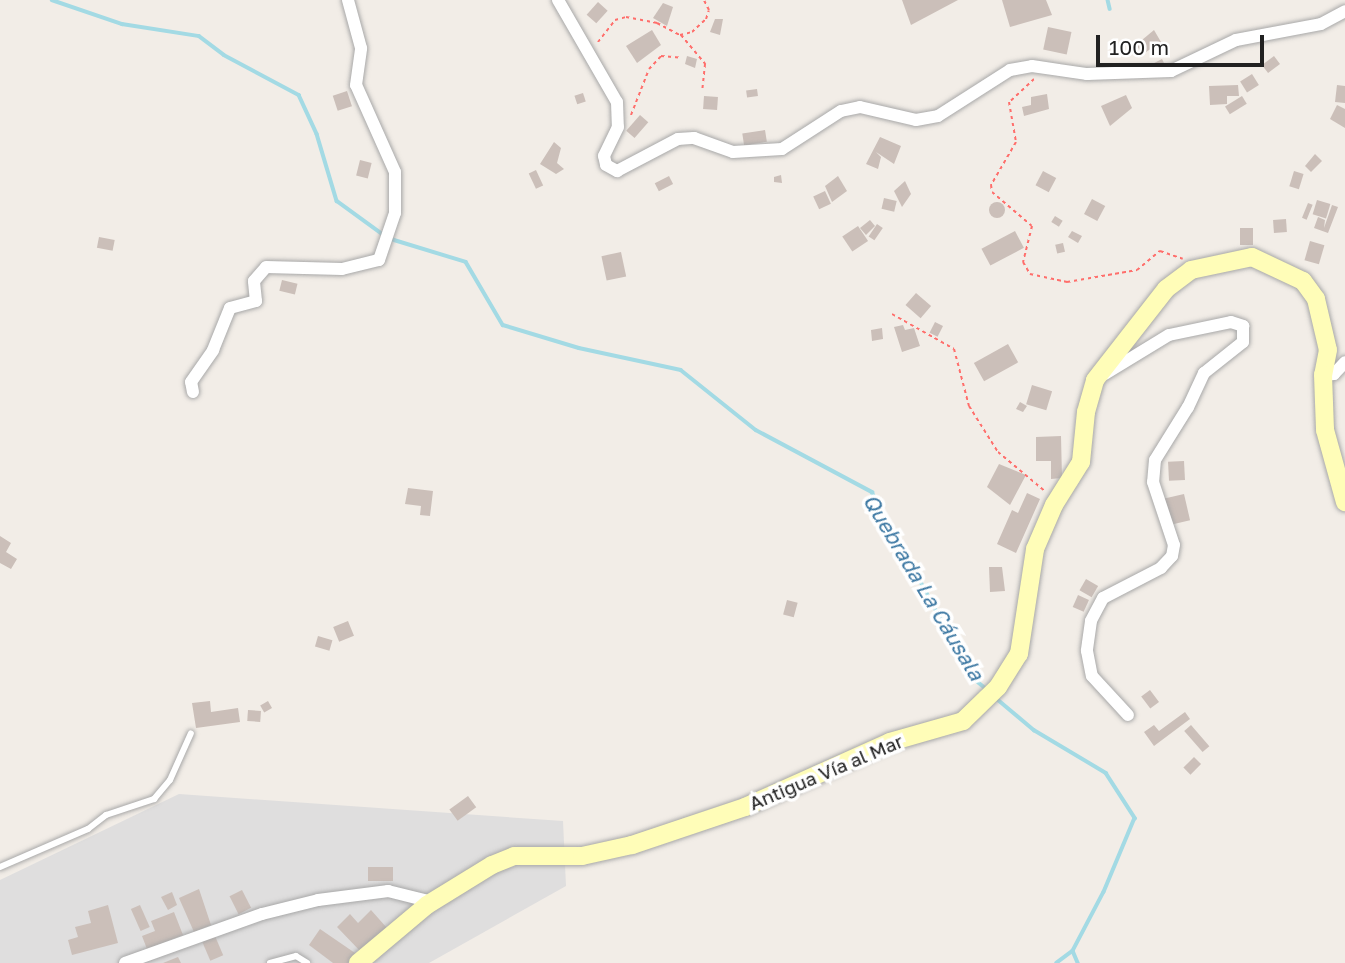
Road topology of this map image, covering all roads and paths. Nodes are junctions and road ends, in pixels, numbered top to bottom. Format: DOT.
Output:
graph roads {
  1 [pos="348,0"];
  2 [pos="558,0"];
  3 [pos="704,0"];
  4 [pos="1345,11"];
  5 [pos="680,35"];
  6 [pos="591,53"];
  7 [pos="682,58"];
  8 [pos="1049,68"];
  9 [pos="702,92"];
  10 [pos="618,127"];
  11 [pos="1199,267"];
  12 [pos="892,314"];
  13 [pos="1345,362"];
  14 [pos="1323,375"];
  15 [pos="1096,380"];
  16 [pos="193,392"];
  17 [pos="1345,502"];
  18 [pos="1054,505"];
  19 [pos="1128,715"];
  20 [pos="191,733"];
  21 [pos="0,867"];
  22 [pos="432,902"];
  23 [pos="125,963"];
  24 [pos="270,963"];
  25 [pos="307,963"];
  26 [pos="358,963"];
  1 -- 16 [label="street"];
  2 -- 6 [label="street"];
  3 -- 5 [label="path"];
  4 -- 8 [label="street"];
  5 -- 6 [label="path"];
  5 -- 9 [label="path"];
  6 -- 10 [label="street"];
  7 -- 10 [label="path"];
  8 -- 10 [label="street"];
  8 -- 11 [label="path"];
  11 -- 14 [label="main road, Antigua Vía al Mar"];
  11 -- 15 [label="main road, Antigua Vía al Mar"];
  12 -- 18 [label="path"];
  13 -- 14 [label="street"];
  14 -- 17 [label="main road, Antigua Vía al Mar"];
  15 -- 18 [label="main road, Antigua Vía al Mar"];
  15 -- 19 [label="street"];
  18 -- 22 [label="main road, Antigua Vía al Mar"];
  20 -- 21 [label="lane"];
  22 -- 23 [label="street"];
  22 -- 26 [label="main road, Antigua Vía al Mar"];
  24 -- 25 [label="lane"];
}
